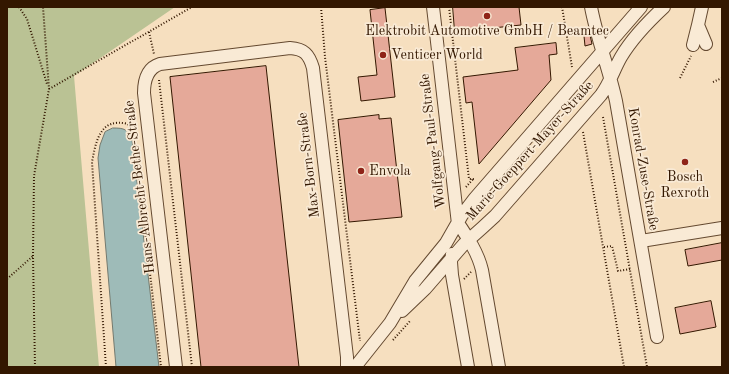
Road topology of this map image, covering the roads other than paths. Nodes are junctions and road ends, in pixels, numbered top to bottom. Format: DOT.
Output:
graph roads {
  1 [pos="433,7"];
  2 [pos="591,7"];
  3 [pos="642,7"];
  4 [pos="664,7"];
  5 [pos="702,7"];
  6 [pos="698,25"];
  7 [pos="706,44"];
  8 [pos="692,50"];
  9 [pos="603,52"];
  10 [pos="157,65"];
  11 [pos="611,79"];
  12 [pos="458,223"];
  13 [pos="722,228"];
  14 [pos="468,239"];
  15 [pos="641,241"];
  16 [pos="451,257"];
  17 [pos="390,323"];
  18 [pos="657,337"];
  19 [pos="176,367"];
  20 [pos="347,367"];
  21 [pos="355,367"];
  22 [pos="468,367"];
  23 [pos="499,367"];
  1 -- 12 [label="street, Wolfgang-Paul-Straße"];
  2 -- 9 [label="street, Konrad-Zuse-Straße"];
  3 -- 9 [label="street, Marie-Goeppert-Mayer-Straße"];
  4 -- 11 [label="street, Marie-Goeppert-Mayer-Straße"];
  5 -- 6 [label="street"];
  6 -- 7 [label="street"];
  6 -- 8 [label="street"];
  9 -- 11 [label="street, Konrad-Zuse-Straße"];
  9 -- 12 [label="street, Marie-Goeppert-Mayer-Straße"];
  10 -- 19 [label="street, Hans-Albrecht-Bethe-Straße"];
  10 -- 20 [label="street, Max-Born-Straße"];
  11 -- 14 [label="street, Marie-Goeppert-Mayer-Straße"];
  11 -- 15 [label="street, Konrad-Zuse-Straße"];
  12 -- 14 [label="street, Wolfgang-Paul-Straße"];
  12 -- 16 [label="street, Wolfgang-Paul-Straße"];
  12 -- 17 [label="street, Marie-Goeppert-Mayer-Straße"];
  13 -- 15 [label="street"];
  14 -- 16 [label="street, Marie-Goeppert-Mayer-Straße"];
  14 -- 23 [label="street, Wolfgang-Paul-Straße"];
  15 -- 18 [label="street, Konrad-Zuse-Straße"];
  16 -- 17 [label="street, Marie-Goeppert-Mayer-Straße"];
  16 -- 22 [label="street, Wolfgang-Paul-Straße"];
  17 -- 21 [label="street, Marie-Goeppert-Mayer-Straße"];
}
